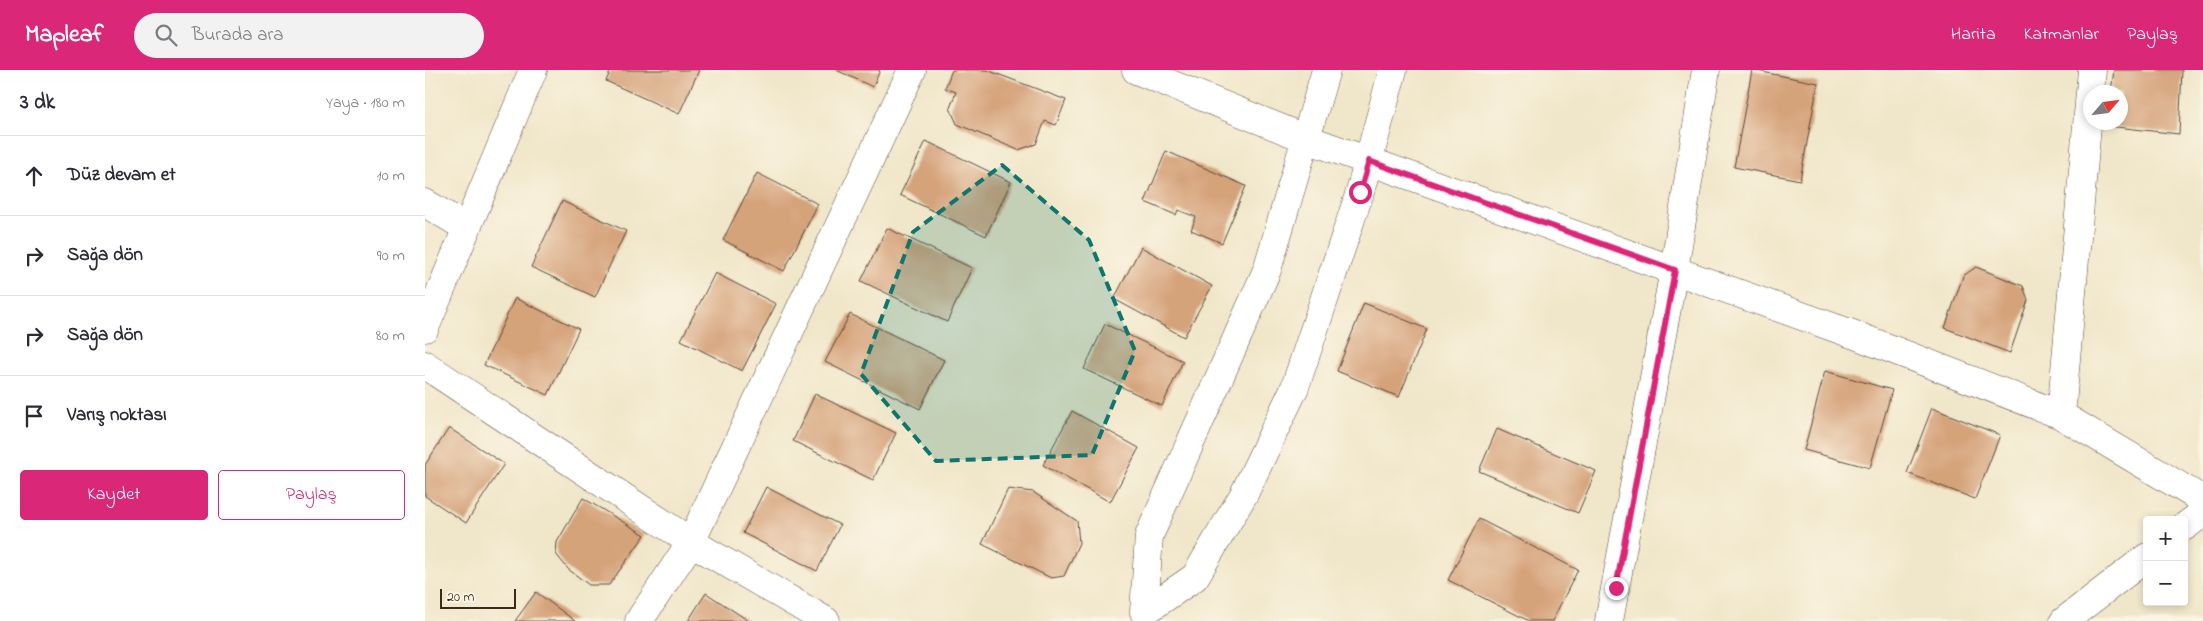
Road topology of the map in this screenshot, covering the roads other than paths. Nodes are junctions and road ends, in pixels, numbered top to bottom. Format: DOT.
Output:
graph roads {
  1 [pos="533,70"];
  2 [pos="912,70"];
  3 [pos="1136,70"];
  4 [pos="1326,70"];
  5 [pos="1393,70"];
  6 [pos="1706,70"];
  7 [pos="2092,70"];
  8 [pos="1307,139"];
  9 [pos="1369,161"];
  10 [pos="425,203"];
  11 [pos="467,228"];
  12 [pos="1675,270"];
  13 [pos="425,328"];
  14 [pos="425,365"];
  15 [pos="2061,415"];
  16 [pos="2203,500"];
  17 [pos="2203,513"];
  18 [pos="2188,524"];
  19 [pos="691,542"];
  20 [pos="2143,560"];
  21 [pos="1141,616"];
  22 [pos="639,621"];
  23 [pos="826,621"];
  24 [pos="1609,621"];
  25 [pos="2064,621"];
  1 -- 11 [label="street"];
  2 -- 19 [label="street"];
  3 -- 8 [label="street"];
  4 -- 8 [label="street"];
  5 -- 9 [label="street"];
  6 -- 12 [label="street"];
  7 -- 15 [label="street"];
  8 -- 9 [label="street"];
  8 -- 21 [label="street"];
  9 -- 12 [label="street"];
  9 -- 21 [label="street"];
  10 -- 11 [label="street"];
  11 -- 13 [label="street"];
  12 -- 15 [label="street"];
  12 -- 24 [label="street"];
  14 -- 19 [label="street"];
  15 -- 16 [label="street"];
  17 -- 18 [label="street"];
  19 -- 22 [label="street"];
  19 -- 23 [label="street"];
  20 -- 25 [label="street"];
}
